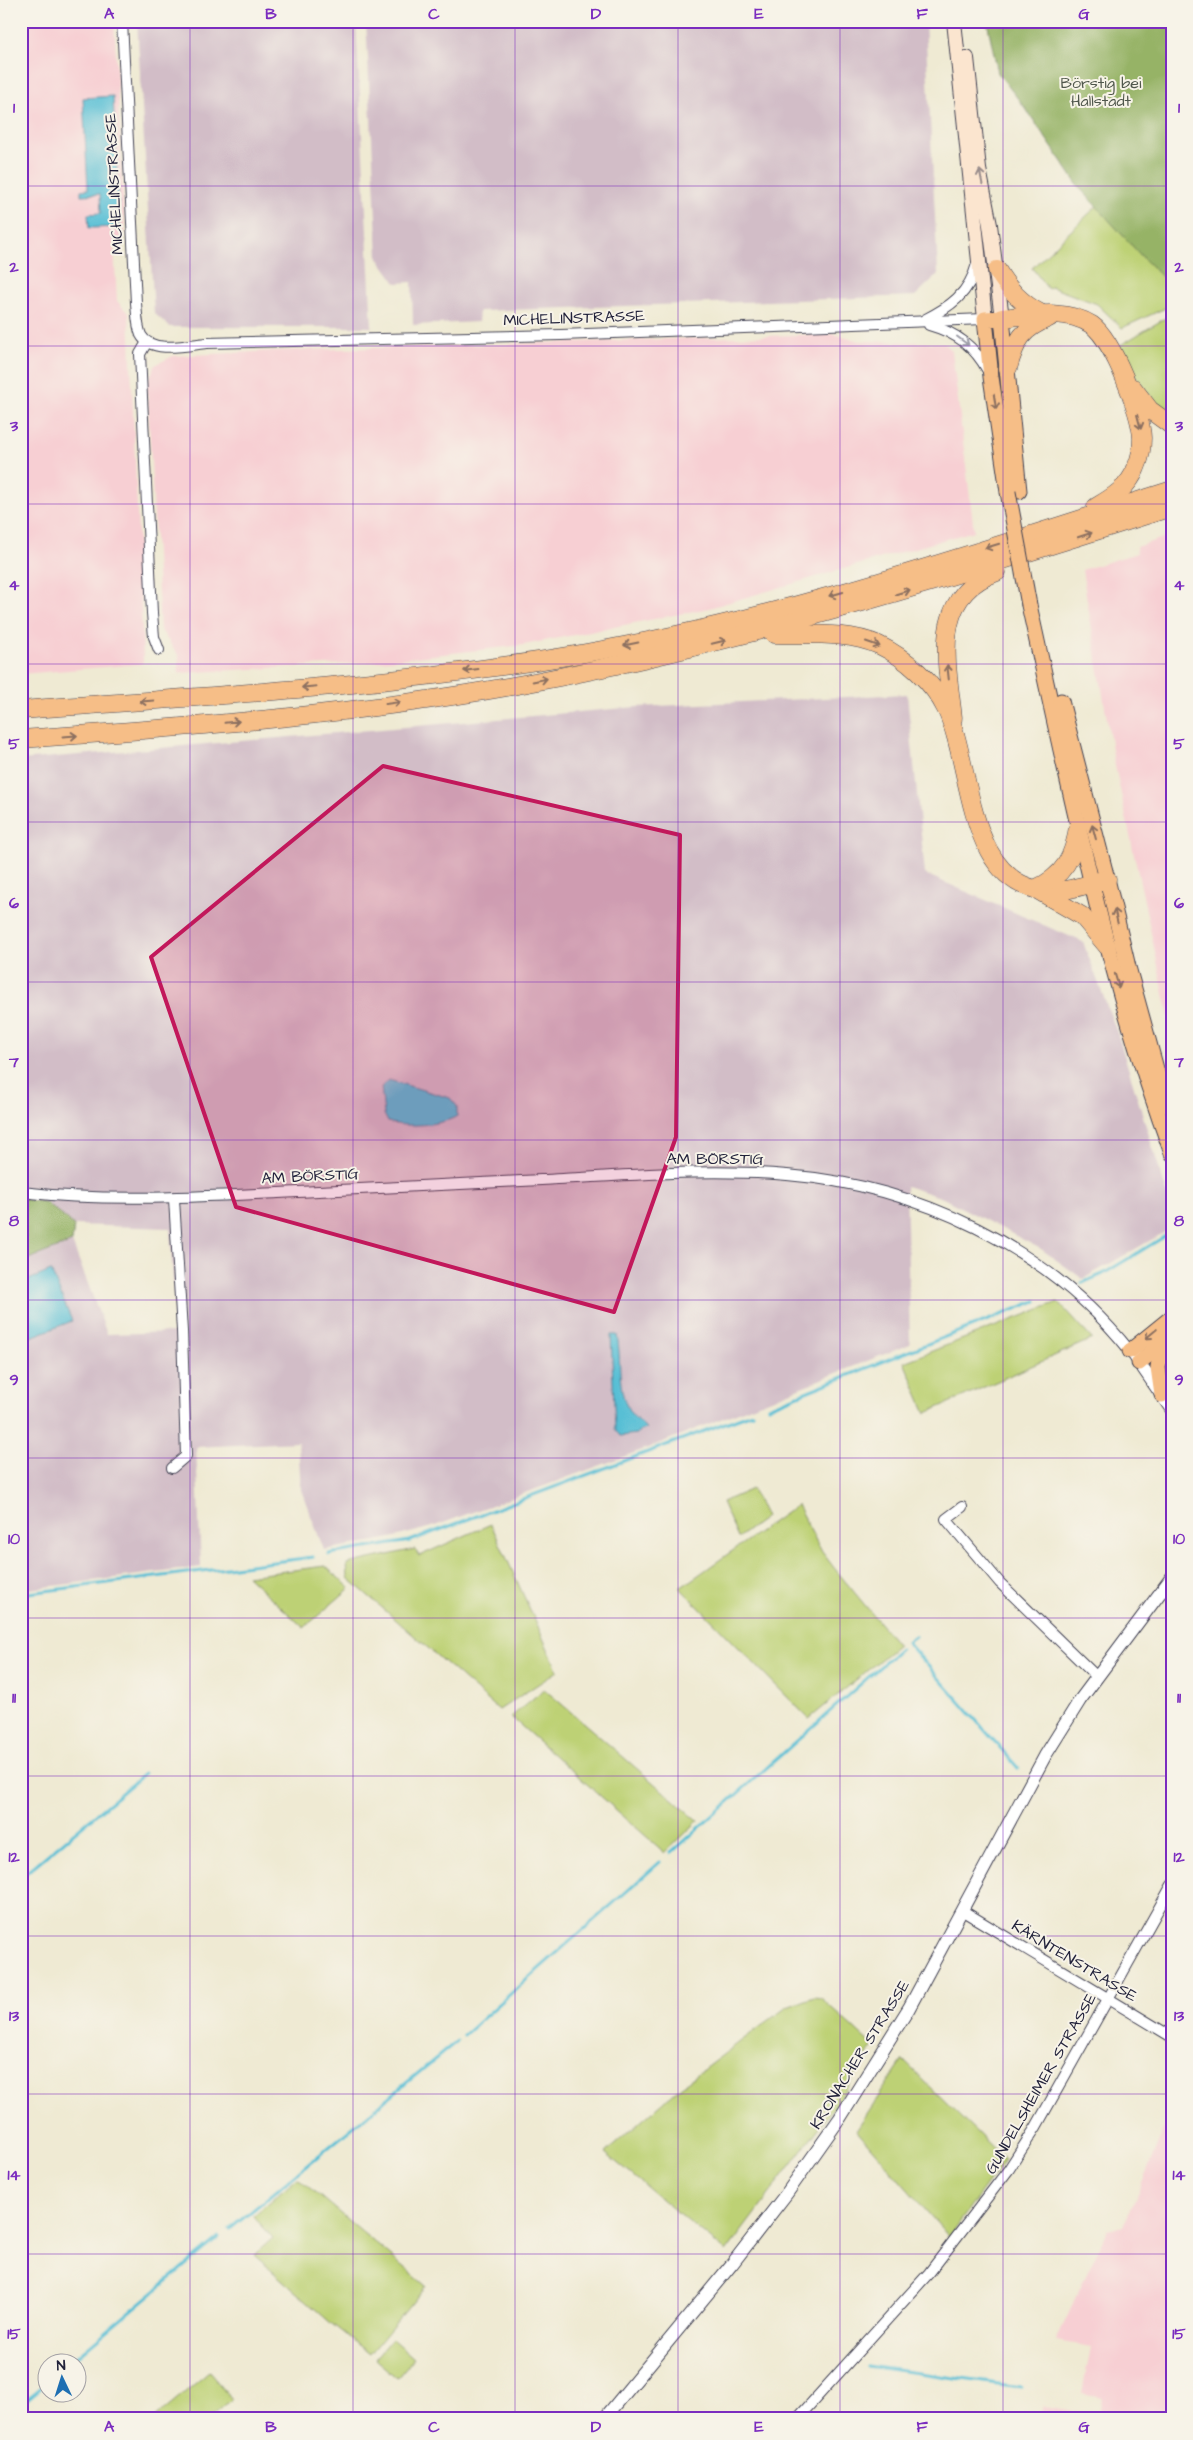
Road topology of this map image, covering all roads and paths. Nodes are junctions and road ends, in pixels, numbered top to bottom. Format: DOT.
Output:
graph roads {
  1 [pos="122,21"];
  2 [pos="954,21"];
  3 [pos="963,21"];
  4 [pos="978,257"];
  5 [pos="997,270"];
  6 [pos="1049,314"];
  7 [pos="994,318"];
  8 [pos="921,322"];
  9 [pos="147,342"];
  10 [pos="1008,368"];
  11 [pos="1124,376"];
  12 [pos="991,377"];
  13 [pos="1172,426"];
  14 [pos="1172,490"];
  15 [pos="1014,492"];
  16 [pos="1172,507"];
  17 [pos="1055,527"];
  18 [pos="1038,550"];
  19 [pos="1034,604"];
  20 [pos="755,633"];
  21 [pos="159,650"];
  22 [pos="21,710"];
  23 [pos="955,738"];
  24 [pos="21,739"];
  25 [pos="1078,827"];
  26 [pos="1099,881"];
  27 [pos="1034,889"];
  28 [pos="1107,946"];
  29 [pos="1172,1123"];
  30 [pos="1172,1152"];
  31 [pos="21,1192"];
  32 [pos="174,1199"];
  33 [pos="1172,1317"];
  34 [pos="1167,1338"];
  35 [pos="1135,1357"];
  36 [pos="1162,1395"];
  37 [pos="1172,1410"];
  38 [pos="172,1468"];
  39 [pos="962,1507"];
  40 [pos="1172,1577"];
  41 [pos="1097,1677"];
  42 [pos="1172,1885"];
  43 [pos="963,1911"];
  44 [pos="1107,1998"];
  45 [pos="1172,2037"];
  46 [pos="604,2419"];
  47 [pos="796,2419"];
  1 -- 9 [label="street, MICHELINSTRASSE"];
  2 -- 4 [label="main road"];
  5 -- 3 [label="main road, one-way"];
  4 -- 7 [label="main road"];
  4 -- 8 [label="street"];
  5 -- 6 [label="highway"];
  5 -- 7 [label="main road"];
  6 -- 7 [label="highway"];
  6 -- 10 [label="highway"];
  6 -- 11 [label="highway"];
  7 -- 8 [label="street, MICHELINSTRASSE"];
  7 -- 10 [label="main road"];
  7 -- 12 [label="main road"];
  8 -- 9 [label="street, MICHELINSTRASSE"];
  8 -- 12 [label="street, one-way"];
  9 -- 21 [label="street"];
  10 -- 15 [label="main road"];
  11 -- 13 [label="highway"];
  11 -- 17 [label="highway, one-way"];
  12 -- 15 [label="main road, one-way"];
  14 -- 17 [label="highway"];
  15 -- 19 [label="main road"];
  18 -- 16 [label="highway, one-way"];
  17 -- 22 [label="highway, one-way"];
  20 -- 18 [label="highway, one-way"];
  23 -- 18 [label="highway, one-way"];
  19 -- 25 [label="main road"];
  26 -- 19 [label="main road, one-way"];
  20 -- 23 [label="highway, one-way"];
  24 -- 20 [label="highway, one-way"];
  23 -- 27 [label="highway"];
  25 -- 26 [label="main road"];
  25 -- 27 [label="highway"];
  26 -- 27 [label="highway"];
  26 -- 28 [label="main road"];
  29 -- 26 [label="main road, one-way"];
  27 -- 28 [label="highway"];
  28 -- 30 [label="main road, one-way"];
  31 -- 32 [label="street, AM BÖRSTIG"];
  32 -- 35 [label="street, AM BÖRSTIG"];
  32 -- 38 [label="street"];
  33 -- 35 [label="main road, one-way"];
  34 -- 35 [label="main road"];
  34 -- 36 [label="main road"];
  35 -- 36 [label="street, AM BÖRSTIG"];
  36 -- 37 [label="street, AM BÖRSTIG"];
  39 -- 41 [label="street"];
  40 -- 41 [label="street, KRONACHER STRASSE"];
  41 -- 43 [label="street, KRONACHER STRASSE"];
  42 -- 44 [label="street, GUNDELSHEIMER STRASSE"];
  43 -- 44 [label="street, KÄRNTENSTRASSE"];
  43 -- 46 [label="street, KRONACHER STRASSE"];
  44 -- 45 [label="street, KÄRNTENSTRASSE"];
  44 -- 47 [label="street, GUNDELSHEIMER STRASSE"];
}
